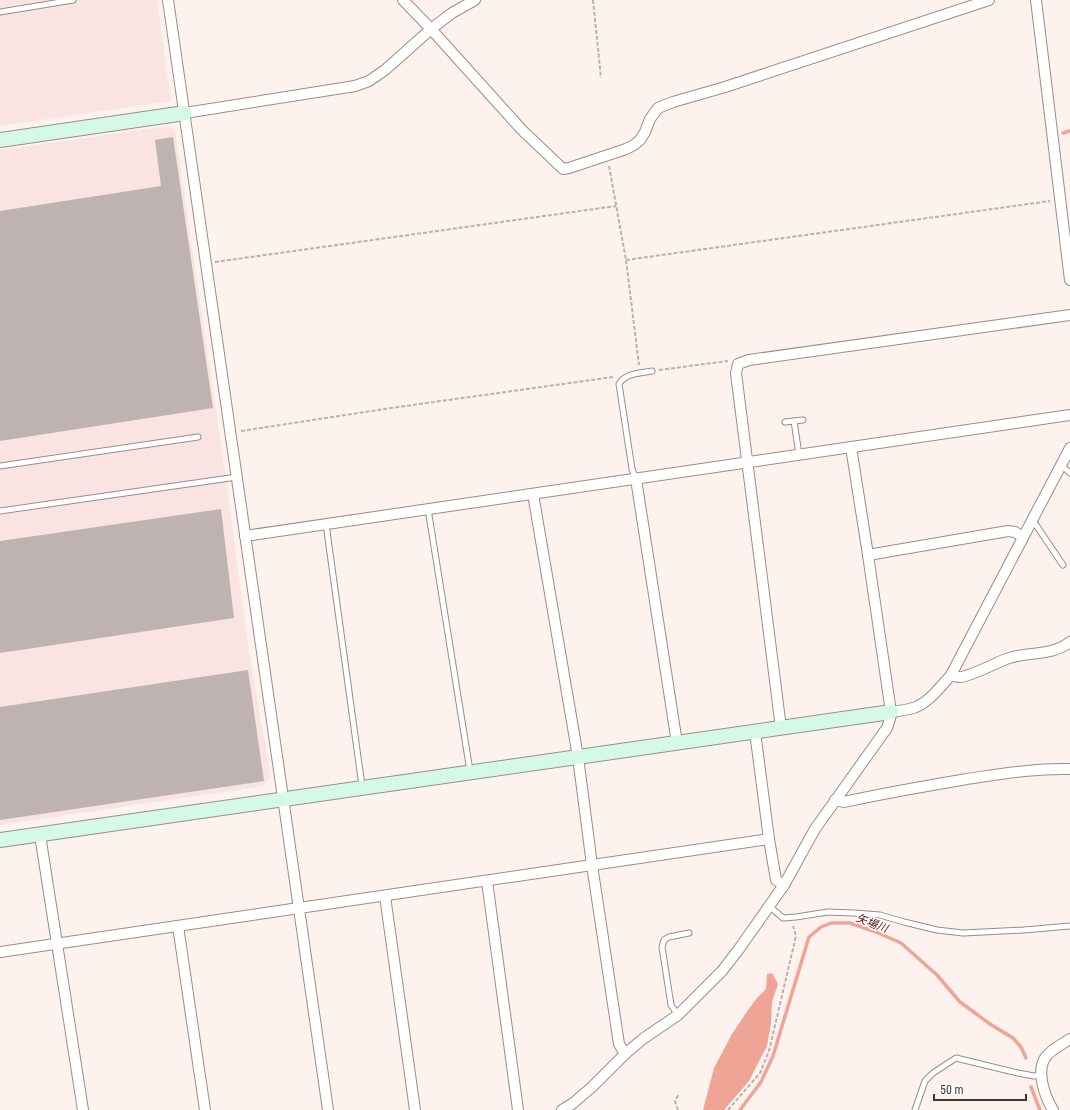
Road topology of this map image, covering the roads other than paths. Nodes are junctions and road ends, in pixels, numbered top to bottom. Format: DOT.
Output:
graph roads {
  1 [pos="73,0"];
  2 [pos="168,0"];
  3 [pos="402,0"];
  4 [pos="475,0"];
  5 [pos="989,0"];
  6 [pos="1036,0"];
  7 [pos="0,12"];
  8 [pos="431,29"];
  9 [pos="185,113"];
  10 [pos="0,140"];
  11 [pos="1069,264"];
  12 [pos="1070,280"];
  13 [pos="1070,315"];
  14 [pos="652,371"];
  15 [pos="1070,416"];
  16 [pos="803,420"];
  17 [pos="794,421"];
  18 [pos="785,422"];
  19 [pos="198,437"];
  20 [pos="851,447"];
  21 [pos="1070,448"];
  22 [pos="799,455"];
  23 [pos="747,462"];
  24 [pos="1061,465"];
  25 [pos="0,466"];
  26 [pos="1070,473"];
  27 [pos="237,477"];
  28 [pos="636,479"];
  29 [pos="533,494"];
  30 [pos="428,509"];
  31 [pos="0,511"];
  32 [pos="1031,521"];
  33 [pos="326,524"];
  34 [pos="245,536"];
  35 [pos="1023,537"];
  36 [pos="868,554"];
  37 [pos="1063,565"];
  38 [pos="1070,642"];
  39 [pos="951,675"];
  40 [pos="891,712"];
  41 [pos="781,728"];
  42 [pos="755,732"];
  43 [pos="677,743"];
  44 [pos="578,757"];
  45 [pos="1070,770"];
  46 [pos="470,772"];
  47 [pos="363,788"];
  48 [pos="283,800"];
  49 [pos="835,800"];
  50 [pos="40,835"];
  51 [pos="769,839"];
  52 [pos="0,840"];
  53 [pos="592,865"];
  54 [pos="487,881"];
  55 [pos="784,885"];
  56 [pos="385,896"];
  57 [pos="769,906"];
  58 [pos="298,908"];
  59 [pos="178,926"];
  60 [pos="1070,926"];
  61 [pos="689,933"];
  62 [pos="57,944"];
  63 [pos="0,952"];
  64 [pos="678,1015"];
  65 [pos="1070,1039"];
  66 [pos="625,1054"];
  67 [pos="1042,1074"];
  68 [pos="83,1110"];
  69 [pos="205,1110"];
  70 [pos="328,1110"];
  71 [pos="415,1110"];
  72 [pos="518,1110"];
  73 [pos="562,1110"];
  74 [pos="915,1110"];
  75 [pos="1053,1110"];
  1 -- 7 [label="lane"];
  2 -- 9 [label="street"];
  3 -- 8 [label="street"];
  4 -- 8 [label="street"];
  5 -- 8 [label="street"];
  6 -- 11 [label="street"];
  8 -- 9 [label="street"];
  9 -- 10 [label="street"];
  9 -- 27 [label="street"];
  11 -- 12 [label="street"];
  13 -- 23 [label="street"];
  14 -- 28 [label="lane"];
  15 -- 20 [label="street"];
  16 -- 17 [label="lane"];
  17 -- 18 [label="lane"];
  17 -- 22 [label="lane"];
  19 -- 25 [label="lane"];
  20 -- 22 [label="street"];
  20 -- 36 [label="street"];
  21 -- 24 [label="street"];
  22 -- 23 [label="street"];
  23 -- 28 [label="street"];
  23 -- 41 [label="street"];
  24 -- 26 [label="lane"];
  24 -- 32 [label="street"];
  27 -- 31 [label="lane"];
  27 -- 34 [label="street"];
  28 -- 29 [label="street"];
  28 -- 43 [label="street"];
  29 -- 30 [label="street"];
  29 -- 44 [label="street"];
  30 -- 33 [label="street"];
  30 -- 46 [label="lane"];
  32 -- 35 [label="street"];
  32 -- 37 [label="lane"];
  33 -- 34 [label="street"];
  33 -- 47 [label="lane"];
  34 -- 48 [label="street"];
  35 -- 36 [label="street"];
  35 -- 39 [label="street"];
  36 -- 40 [label="street"];
  38 -- 39 [label="street"];
  39 -- 40 [label="street"];
  40 -- 41 [label="street"];
  40 -- 49 [label="street"];
  41 -- 42 [label="street"];
  42 -- 43 [label="street"];
  42 -- 51 [label="street"];
  43 -- 44 [label="street"];
  44 -- 46 [label="street"];
  44 -- 53 [label="street"];
  45 -- 49 [label="street"];
  46 -- 47 [label="street"];
  47 -- 48 [label="street"];
  48 -- 50 [label="street"];
  48 -- 58 [label="street"];
  49 -- 55 [label="street"];
  50 -- 52 [label="street"];
  50 -- 62 [label="street"];
  51 -- 53 [label="street"];
  51 -- 55 [label="street"];
  53 -- 54 [label="street"];
  53 -- 66 [label="street"];
  54 -- 56 [label="street"];
  54 -- 72 [label="street"];
  55 -- 57 [label="street"];
  56 -- 58 [label="street"];
  56 -- 71 [label="street"];
  57 -- 60 [label="lane"];
  57 -- 64 [label="street"];
  58 -- 59 [label="street"];
  58 -- 70 [label="street"];
  59 -- 62 [label="street"];
  59 -- 69 [label="street"];
  61 -- 64 [label="lane"];
  62 -- 63 [label="street"];
  62 -- 68 [label="street"];
  64 -- 66 [label="street"];
  65 -- 67 [label="street"];
  66 -- 73 [label="street"];
  67 -- 74 [label="lane"];
  67 -- 75 [label="street"];
}
